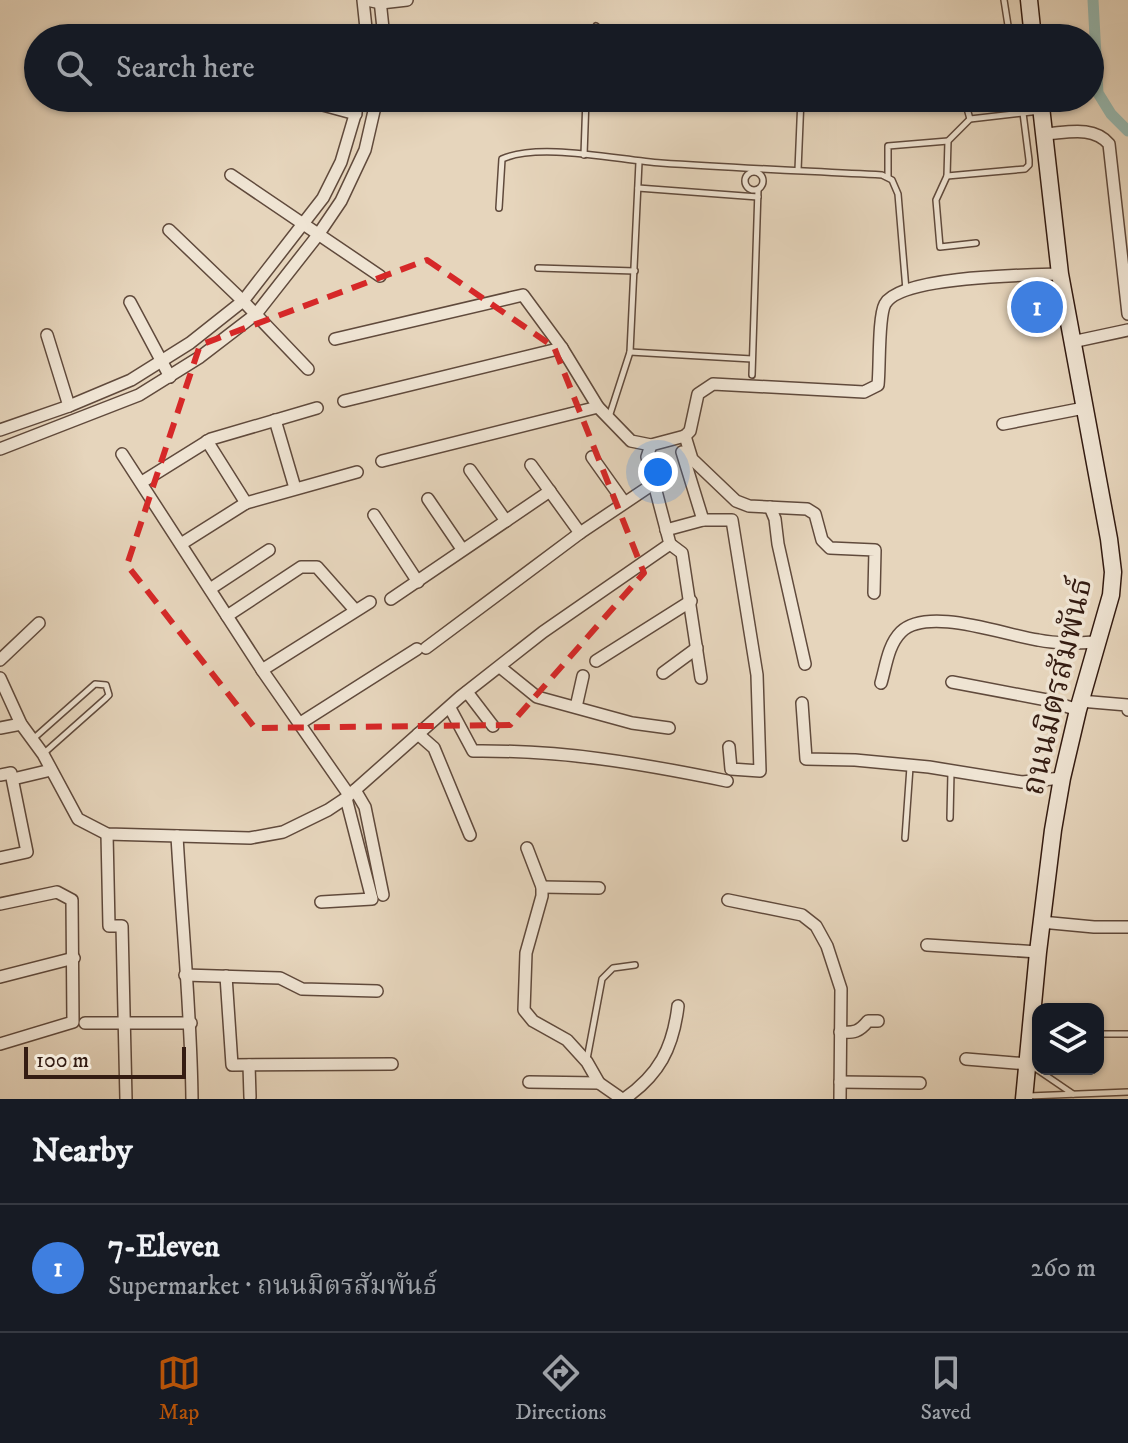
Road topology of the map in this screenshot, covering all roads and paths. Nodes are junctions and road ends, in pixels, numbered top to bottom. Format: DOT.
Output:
graph roads {
  1 [pos="365,0"];
  2 [pos="407,0"];
  3 [pos="1004,0"];
  4 [pos="1029,0"];
  5 [pos="381,2"];
  6 [pos="366,24"];
  7 [pos="383,24"];
  8 [pos="1008,24"];
  9 [pos="1032,24"];
  10 [pos="349,112"];
  11 [pos="374,112"];
  12 [pos="586,112"];
  13 [pos="800,112"];
  14 [pos="968,112"];
  15 [pos="1041,112"];
  16 [pos="1023,113"];
  17 [pos="356,114"];
  18 [pos="970,119"];
  19 [pos="1044,134"];
  20 [pos="948,141"];
  21 [pos="584,155"];
  22 [pos="639,162"];
  23 [pos="742,168"];
  24 [pos="769,169"];
  25 [pos="798,170"];
  26 [pos="231,175"];
  27 [pos="947,176"];
  28 [pos="746,177"];
  29 [pos="762,177"];
  30 [pos="888,177"];
  31 [pos="638,188"];
  32 [pos="758,190"];
  33 [pos="758,197"];
  34 [pos="499,208"];
  35 [pos="303,225"];
  36 [pos="169,230"];
  37 [pos="318,235"];
  38 [pos="976,243"];
  39 [pos="538,268"];
  40 [pos="635,271"];
  41 [pos="1060,274"];
  42 [pos="380,276"];
  43 [pos="906,290"];
  44 [pos="243,301"];
  45 [pos="130,302"];
  46 [pos="256,314"];
  47 [pos="1128,314"];
  48 [pos="1128,330"];
  49 [pos="47,335"];
  50 [pos="335,339"];
  51 [pos="1072,342"];
  52 [pos="562,348"];
  53 [pos="630,352"];
  54 [pos="752,359"];
  55 [pos="163,362"];
  56 [pos="308,369"];
  57 [pos="752,375"];
  58 [pos="170,377"];
  59 [pos="344,401"];
  60 [pos="69,406"];
  61 [pos="598,407"];
  62 [pos="317,408"];
  63 [pos="1084,408"];
  64 [pos="608,419"];
  65 [pos="275,420"];
  66 [pos="1003,424"];
  67 [pos="0,430"];
  68 [pos="682,437"];
  69 [pos="207,441"];
  70 [pos="651,445"];
  71 [pos="0,449"];
  72 [pos="122,454"];
  73 [pos="592,457"];
  74 [pos="382,461"];
  75 [pos="531,465"];
  76 [pos="470,470"];
  77 [pos="357,472"];
  78 [pos="142,482"];
  79 [pos="653,484"];
  80 [pos="295,488"];
  81 [pos="550,491"];
  82 [pos="428,499"];
  83 [pos="624,502"];
  84 [pos="246,503"];
  85 [pos="770,507"];
  86 [pos="374,515"];
  87 [pos="703,520"];
  88 [pos="506,521"];
  89 [pos="666,530"];
  90 [pos="580,533"];
  91 [pos="181,544"];
  92 [pos="670,544"];
  93 [pos="462,549"];
  94 [pos="269,550"];
  95 [pos="1120,572"];
  96 [pos="418,582"];
  97 [pos="210,589"];
  98 [pos="874,593"];
  99 [pos="391,599"];
  100 [pos="691,601"];
  101 [pos="370,602"];
  102 [pos="355,610"];
  103 [pos="227,616"];
  104 [pos="39,623"];
  105 [pos="1099,642"];
  106 [pos="697,648"];
  107 [pos="0,660"];
  108 [pos="596,661"];
  109 [pos="805,664"];
  110 [pos="500,667"];
  111 [pos="262,670"];
  112 [pos="663,673"];
  113 [pos="583,676"];
  114 [pos="0,678"];
  115 [pos="701,678"];
  116 [pos="952,682"];
  117 [pos="881,683"];
  118 [pos="467,692"];
  119 [pos="802,703"];
  120 [pos="1079,705"];
  121 [pos="576,707"];
  122 [pos="450,708"];
  123 [pos="1128,710"];
  124 [pos="21,724"];
  125 [pos="299,724"];
  126 [pos="493,726"];
  127 [pos="0,728"];
  128 [pos="669,728"];
  129 [pos="418,734"];
  130 [pos="33,740"];
  131 [pos="729,747"];
  132 [pos="48,763"];
  133 [pos="911,766"];
  134 [pos="951,771"];
  135 [pos="8,776"];
  136 [pos="1062,778"];
  137 [pos="727,781"];
  138 [pos="350,794"];
  139 [pos="950,818"];
  140 [pos="107,834"];
  141 [pos="470,835"];
  142 [pos="177,836"];
  143 [pos="905,838"];
  144 [pos="527,848"];
  145 [pos="0,858"];
  146 [pos="542,887"];
  147 [pos="599,888"];
  148 [pos="383,895"];
  149 [pos="728,900"];
  150 [pos="321,902"];
  151 [pos="0,904"];
  152 [pos="1041,922"];
  153 [pos="1128,927"];
  154 [pos="927,945"];
  155 [pos="1038,952"];
  156 [pos="74,958"];
  157 [pos="635,965"];
  158 [pos="185,975"];
  159 [pos="226,976"];
  160 [pos="0,977"];
  161 [pos="377,991"];
  162 [pos="1036,1003"];
  163 [pos="678,1006"];
  164 [pos="878,1021"];
  165 [pos="85,1023"];
  166 [pos="126,1023"];
  167 [pos="191,1023"];
  168 [pos="840,1032"];
  169 [pos="1104,1034"];
  170 [pos="1128,1034"];
  171 [pos="0,1044"];
  172 [pos="1032,1044"];
  173 [pos="966,1059"];
  174 [pos="587,1062"];
  175 [pos="392,1064"];
  176 [pos="1028,1064"];
  177 [pos="249,1065"];
  178 [pos="529,1082"];
  179 [pos="840,1082"];
  180 [pos="599,1083"];
  181 [pos="920,1083"];
  182 [pos="1128,1092"];
  183 [pos="1074,1095"];
  184 [pos="250,1097"];
  185 [pos="1024,1098"];
  186 [pos="126,1099"];
  187 [pos="192,1099"];
  188 [pos="623,1099"];
  189 [pos="840,1099"];
  1 -- 5 [label="street"];
  1 -- 6 [label="street"];
  2 -- 5 [label="street"];
  3 -- 8 [label="lane"];
  4 -- 9 [label="street"];
  5 -- 7 [label="street"];
  10 -- 17 [label="street"];
  11 -- 37 [label="street"];
  12 -- 21 [label="lane"];
  13 -- 25 [label="lane"];
  14 -- 18 [label="lane"];
  15 -- 19 [label="street, ถนนมิตรสัมพันธ์"];
  16 -- 18 [label="lane"];
  16 -- 27 [label="lane"];
  17 -- 35 [label="street"];
  18 -- 20 [label="lane"];
  19 -- 41 [label="street, ถนนมิตรสัมพันธ์"];
  19 -- 47 [label="street"];
  20 -- 27 [label="lane"];
  20 -- 30 [label="lane"];
  21 -- 22 [label="lane"];
  21 -- 34 [label="lane"];
  22 -- 23 [label="lane"];
  22 -- 31 [label="lane"];
  23 -- 24 [label="lane"];
  23 -- 28 [label="lane"];
  24 -- 25 [label="lane"];
  24 -- 29 [label="lane"];
  25 -- 30 [label="lane"];
  26 -- 35 [label="street"];
  27 -- 38 [label="lane"];
  28 -- 29 [label="lane"];
  28 -- 32 [label="lane"];
  29 -- 32 [label="lane"];
  30 -- 43 [label="lane"];
  31 -- 33 [label="lane"];
  31 -- 40 [label="lane"];
  32 -- 33 [label="lane"];
  33 -- 54 [label="lane"];
  35 -- 37 [label="street"];
  35 -- 44 [label="street"];
  36 -- 44 [label="street"];
  37 -- 42 [label="street"];
  37 -- 46 [label="street"];
  39 -- 40 [label="lane"];
  40 -- 53 [label="lane"];
  41 -- 43 [label="street"];
  41 -- 51 [label="street, ถนนมิตรสัมพันธ์"];
  43 -- 68 [label="street"];
  44 -- 46 [label="street"];
  44 -- 55 [label="street"];
  45 -- 55 [label="street"];
  46 -- 56 [label="street"];
  46 -- 58 [label="street"];
  48 -- 51 [label="street"];
  49 -- 60 [label="street"];
  50 -- 52 [label="street"];
  51 -- 63 [label="street, ถนนมิตรสัมพันธ์"];
  52 -- 59 [label="street"];
  52 -- 61 [label="street"];
  53 -- 54 [label="lane"];
  53 -- 64 [label="lane"];
  54 -- 57 [label="lane"];
  55 -- 58 [label="street"];
  55 -- 60 [label="street"];
  58 -- 71 [label="street"];
  60 -- 67 [label="street"];
  61 -- 64 [label="street"];
  61 -- 74 [label="street"];
  62 -- 65 [label="street"];
  63 -- 66 [label="street"];
  63 -- 95 [label="street, ถนนมิตรสัมพันธ์"];
  64 -- 70 [label="street"];
  65 -- 69 [label="street"];
  65 -- 80 [label="street"];
  68 -- 70 [label="street"];
  68 -- 85 [label="street"];
  68 -- 87 [label="street"];
  69 -- 78 [label="street"];
  69 -- 84 [label="street"];
  70 -- 79 [label="street"];
  72 -- 78 [label="street"];
  73 -- 83 [label="street"];
  75 -- 81 [label="street"];
  76 -- 88 [label="street"];
  77 -- 80 [label="street"];
  78 -- 91 [label="street"];
  79 -- 83 [label="street"];
  79 -- 89 [label="street"];
  80 -- 84 [label="street"];
  81 -- 88 [label="street"];
  81 -- 90 [label="street"];
  82 -- 93 [label="street"];
  83 -- 90 [label="street"];
  84 -- 91 [label="street"];
  85 -- 98 [label="street"];
  85 -- 109 [label="street"];
  86 -- 96 [label="street"];
  87 -- 89 [label="street"];
  87 -- 131 [label="street"];
  88 -- 93 [label="street"];
  89 -- 92 [label="street"];
  90 -- 125 [label="street"];
  91 -- 97 [label="street"];
  92 -- 100 [label="street"];
  92 -- 110 [label="street"];
  93 -- 96 [label="street"];
  94 -- 97 [label="street"];
  95 -- 105 [label="street, ถนนมิตรสัมพันธ์"];
  96 -- 99 [label="street"];
  97 -- 103 [label="street"];
  100 -- 106 [label="street"];
  100 -- 108 [label="street"];
  101 -- 102 [label="street"];
  102 -- 103 [label="street"];
  102 -- 111 [label="street"];
  103 -- 111 [label="street"];
  104 -- 107 [label="street"];
  105 -- 117 [label="street"];
  105 -- 120 [label="street, ถนนมิตรสัมพันธ์"];
  106 -- 112 [label="street"];
  106 -- 115 [label="street"];
  110 -- 118 [label="street"];
  110 -- 121 [label="street"];
  111 -- 125 [label="street"];
  113 -- 121 [label="street"];
  114 -- 124 [label="street"];
  116 -- 120 [label="street"];
  118 -- 122 [label="street"];
  118 -- 126 [label="street"];
  119 -- 133 [label="street"];
  120 -- 123 [label="street"];
  120 -- 136 [label="street, ถนนมิตรสัมพันธ์"];
  121 -- 128 [label="street"];
  122 -- 129 [label="street"];
  122 -- 137 [label="street"];
  124 -- 127 [label="street"];
  124 -- 130 [label="street"];
  125 -- 138 [label="street"];
  129 -- 138 [label="street"];
  129 -- 141 [label="street"];
  130 -- 132 [label="street"];
  130 -- 132 [label="lane"];
  132 -- 135 [label="street"];
  132 -- 140 [label="street"];
  133 -- 134 [label="street"];
  133 -- 143 [label="lane"];
  134 -- 136 [label="street"];
  134 -- 139 [label="lane"];
  135 -- 145 [label="street"];
  136 -- 152 [label="street, ถนนมิตรสัมพันธ์"];
  138 -- 142 [label="street"];
  138 -- 148 [label="street"];
  138 -- 150 [label="street"];
  140 -- 142 [label="street"];
  140 -- 166 [label="street"];
  142 -- 158 [label="street"];
  144 -- 146 [label="street"];
  146 -- 147 [label="street"];
  146 -- 174 [label="street"];
  149 -- 168 [label="street"];
  151 -- 156 [label="street"];
  152 -- 153 [label="street"];
  152 -- 155 [label="street, ถนนมิตรสัมพันธ์"];
  154 -- 155 [label="street"];
  155 -- 162 [label="street, ถนนมิตรสัมพันธ์"];
  156 -- 160 [label="street"];
  156 -- 171 [label="street"];
  157 -- 174 [label="lane"];
  158 -- 159 [label="street"];
  158 -- 167 [label="street"];
  159 -- 161 [label="street"];
  159 -- 177 [label="street"];
  163 -- 188 [label="street"];
  164 -- 168 [label="street"];
  165 -- 166 [label="street"];
  166 -- 167 [label="street"];
  166 -- 186 [label="street"];
  167 -- 187 [label="street"];
  168 -- 179 [label="street"];
  169 -- 170 [label="lane"];
  172 -- 176 [label="street, ถนนมิตรสัมพันธ์"];
  173 -- 176 [label="street"];
  174 -- 180 [label="street"];
  175 -- 177 [label="street"];
  176 -- 183 [label="lane"];
  176 -- 185 [label="street, ถนนมิตรสัมพันธ์"];
  177 -- 184 [label="street"];
  178 -- 180 [label="street"];
  179 -- 181 [label="street"];
  179 -- 189 [label="street"];
  180 -- 188 [label="street"];
  182 -- 183 [label="lane"];
  183 -- 185 [label="lane"];
}
